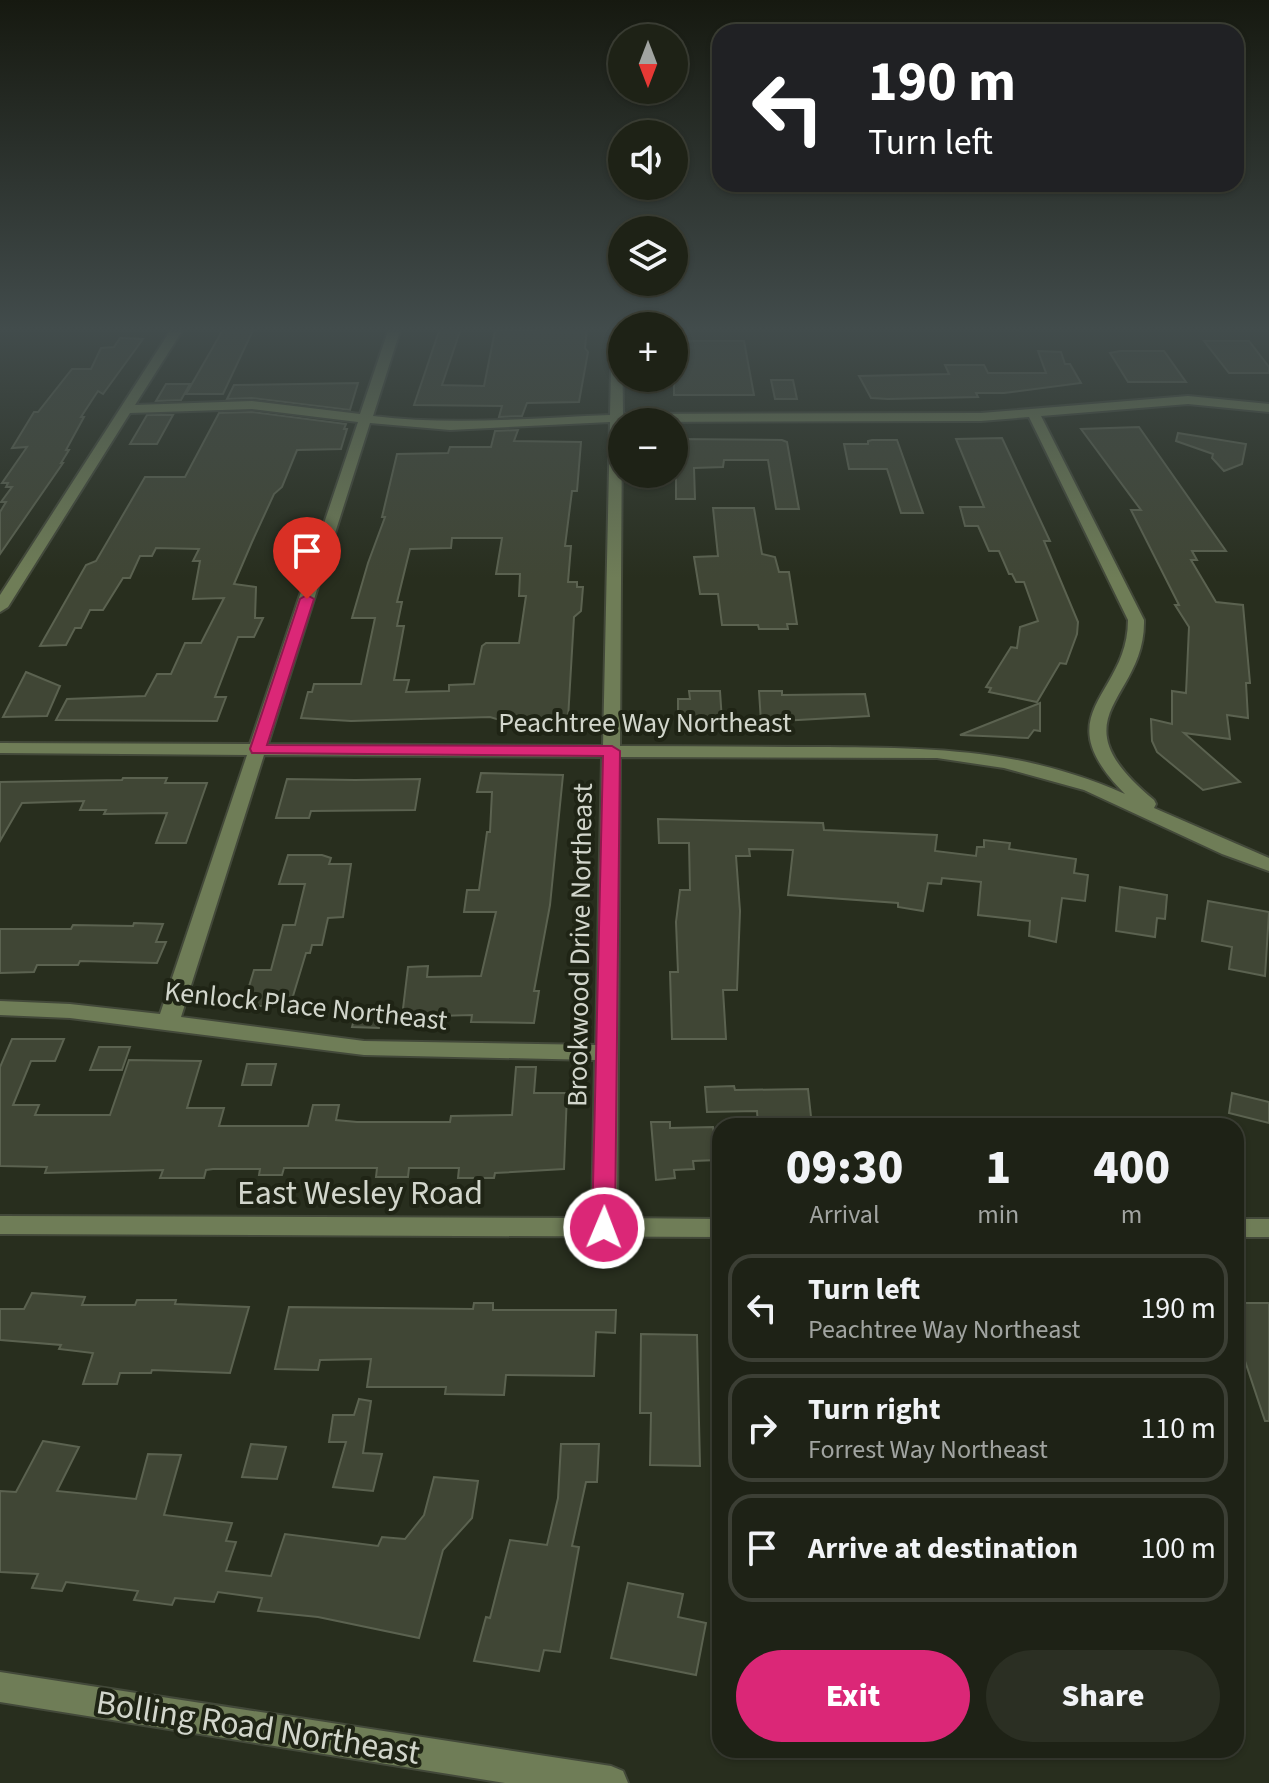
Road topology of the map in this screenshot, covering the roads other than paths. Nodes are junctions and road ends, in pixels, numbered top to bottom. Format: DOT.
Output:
graph roads {
  1 [pos="125,411"];
  2 [pos="307,411"];
  3 [pos="369,411"];
  4 [pos="1054,411"];
  5 [pos="1032,413"];
  6 [pos="367,418"];
  7 [pos="608,418"];
  8 [pos="688,418"];
  9 [pos="616,488"];
  10 [pos="0,607"];
  11 [pos="0,748"];
  12 [pos="258,749"];
  13 [pos="612,751"];
  14 [pos="1171,824"];
  15 [pos="1269,865"];
  16 [pos="0,1008"];
  17 [pos="168,1022"];
  18 [pos="607,1053"];
  19 [pos="0,1225"];
  20 [pos="604,1228"];
  21 [pos="712,1228"];
  22 [pos="1244,1228"];
  23 [pos="1269,1228"];
  24 [pos="0,1687"];
  25 [pos="611,1783"];
  1 -- 10 [label="street"];
  2 -- 6 [label="street"];
  3 -- 6 [label="street"];
  4 -- 5 [label="street"];
  5 -- 8 [label="street"];
  5 -- 14 [label="street"];
  6 -- 7 [label="street"];
  6 -- 12 [label="street"];
  9 -- 13 [label="street, Brookwood Drive Northeast"];
  11 -- 12 [label="street, Peachtree Way Northeast"];
  12 -- 13 [label="street, Peachtree Way Northeast"];
  12 -- 17 [label="street"];
  13 -- 14 [label="street, Peachtree Way Northeast"];
  13 -- 18 [label="street, Brookwood Drive Northeast"];
  14 -- 15 [label="street, Peachtree Way Northeast"];
  16 -- 17 [label="street, Kenlock Place Northeast"];
  17 -- 18 [label="street, Kenlock Place Northeast"];
  18 -- 20 [label="street, Brookwood Drive Northeast"];
  19 -- 20 [label="street, East Wesley Road"];
  20 -- 21 [label="street, East Wesley Road"];
  22 -- 23 [label="street"];
  24 -- 25 [label="street, Bolling Road Northeast"];
}
